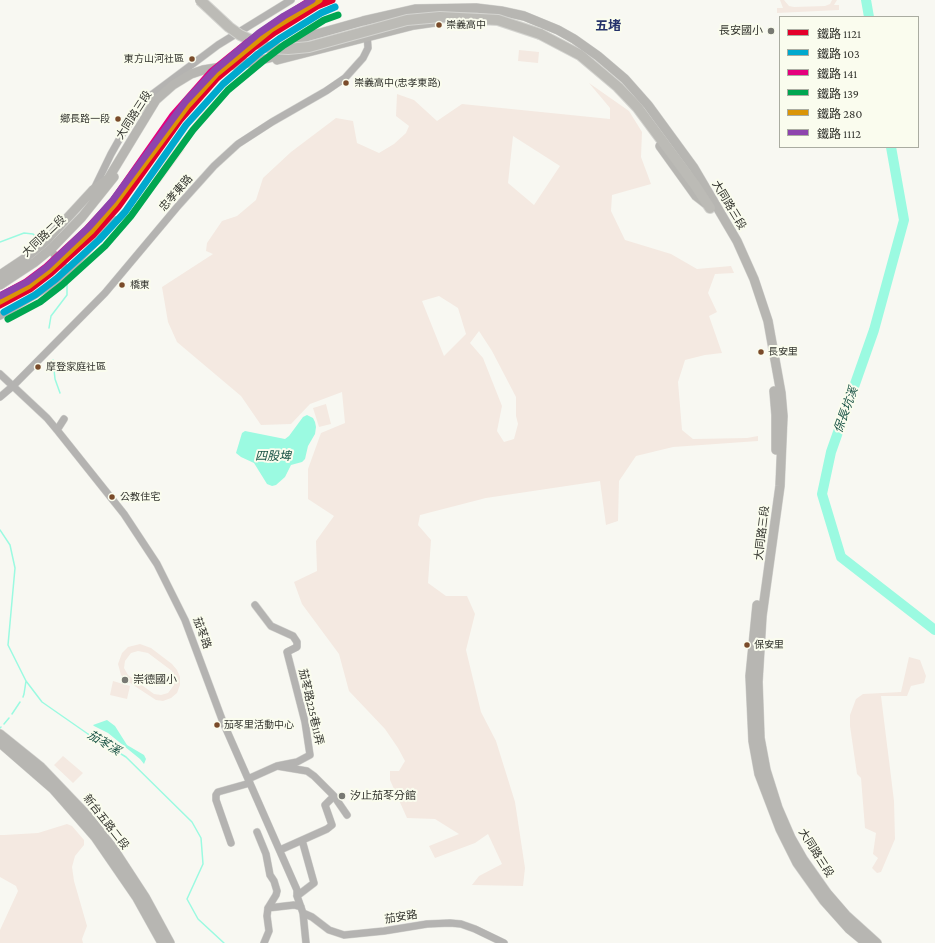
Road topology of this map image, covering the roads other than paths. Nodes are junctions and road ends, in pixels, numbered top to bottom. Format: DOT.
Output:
graph roads {
  1 [pos="200,0"];
  2 [pos="204,0"];
  3 [pos="291,0"];
  4 [pos="364,21"];
  5 [pos="539,31"];
  6 [pos="368,36"];
  7 [pos="707,192"];
  8 [pos="96,193"];
  9 [pos="710,208"];
  10 [pos="116,220"];
  11 [pos="50,250"];
  12 [pos="68,272"];
  13 [pos="0,275"];
  14 [pos="0,285"];
  15 [pos="0,316"];
  16 [pos="0,374"];
  17 [pos="13,386"];
  18 [pos="0,397"];
  19 [pos="64,419"];
  20 [pos="57,430"];
  21 [pos="255,605"];
  22 [pos="0,734"];
  23 [pos="0,743"];
  24 [pos="277,766"];
  25 [pos="249,781"];
  26 [pos="334,796"];
  27 [pos="347,816"];
  28 [pos="257,832"];
  29 [pos="302,840"];
  30 [pos="231,843"];
  31 [pos="280,850"];
  32 [pos="298,896"];
  33 [pos="268,908"];
  34 [pos="302,910"];
  35 [pos="162,943"];
  36 [pos="170,943"];
  37 [pos="264,943"];
  38 [pos="306,943"];
  39 [pos="504,943"];
  40 [pos="866,943"];
  41 [pos="877,943"];
  1 -- 5 [label="highway, bridge"];
  2 -- 5 [label="highway"];
  3 -- 8 [label="street"];
  4 -- 6 [label="street, 忠孝東路"];
  4 -- 7 [label="main road, 大同路三段"];
  4 -- 8 [label="main road, 大同路三段"];
  5 -- 7 [label="highway"];
  5 -- 9 [label="highway"];
  6 -- 8 [label="main road, 大同路三段"];
  6 -- 9 [label="main road, 大同路三段"];
  6 -- 17 [label="street, 忠孝東路"];
  7 -- 41 [label="main road, 大同路三段"];
  8 -- 11 [label="main road, 大同路二段"];
  8 -- 13 [label="main road, 大同路二段"];
  9 -- 40 [label="main road, 大同路三段"];
  10 -- 12 [label="street"];
  11 -- 12 [label="street"];
  11 -- 14 [label="main road, 大同路二段"];
  12 -- 15 [label="street"];
  16 -- 17 [label="street, 茄苳路"];
  17 -- 18 [label="street, 忠孝東路"];
  17 -- 20 [label="street, 茄苳路"];
  19 -- 20 [label="street"];
  20 -- 25 [label="street, 茄苳路"];
  21 -- 24 [label="street, 茄苳路225巷11弄"];
  22 -- 36 [label="main road, 新台五路二段"];
  23 -- 35 [label="main road, 新台五路二段"];
  24 -- 25 [label="street"];
  24 -- 26 [label="street"];
  25 -- 30 [label="street"];
  25 -- 31 [label="street, 茄苳路"];
  26 -- 27 [label="street"];
  26 -- 29 [label="street"];
  28 -- 33 [label="street"];
  29 -- 31 [label="street"];
  29 -- 32 [label="street"];
  31 -- 32 [label="street, 茄苳路"];
  32 -- 34 [label="street, 茄苳路"];
  33 -- 34 [label="street"];
  33 -- 37 [label="street"];
  34 -- 38 [label="street, 茄苳路"];
  34 -- 39 [label="street, 茄安路"];
}
